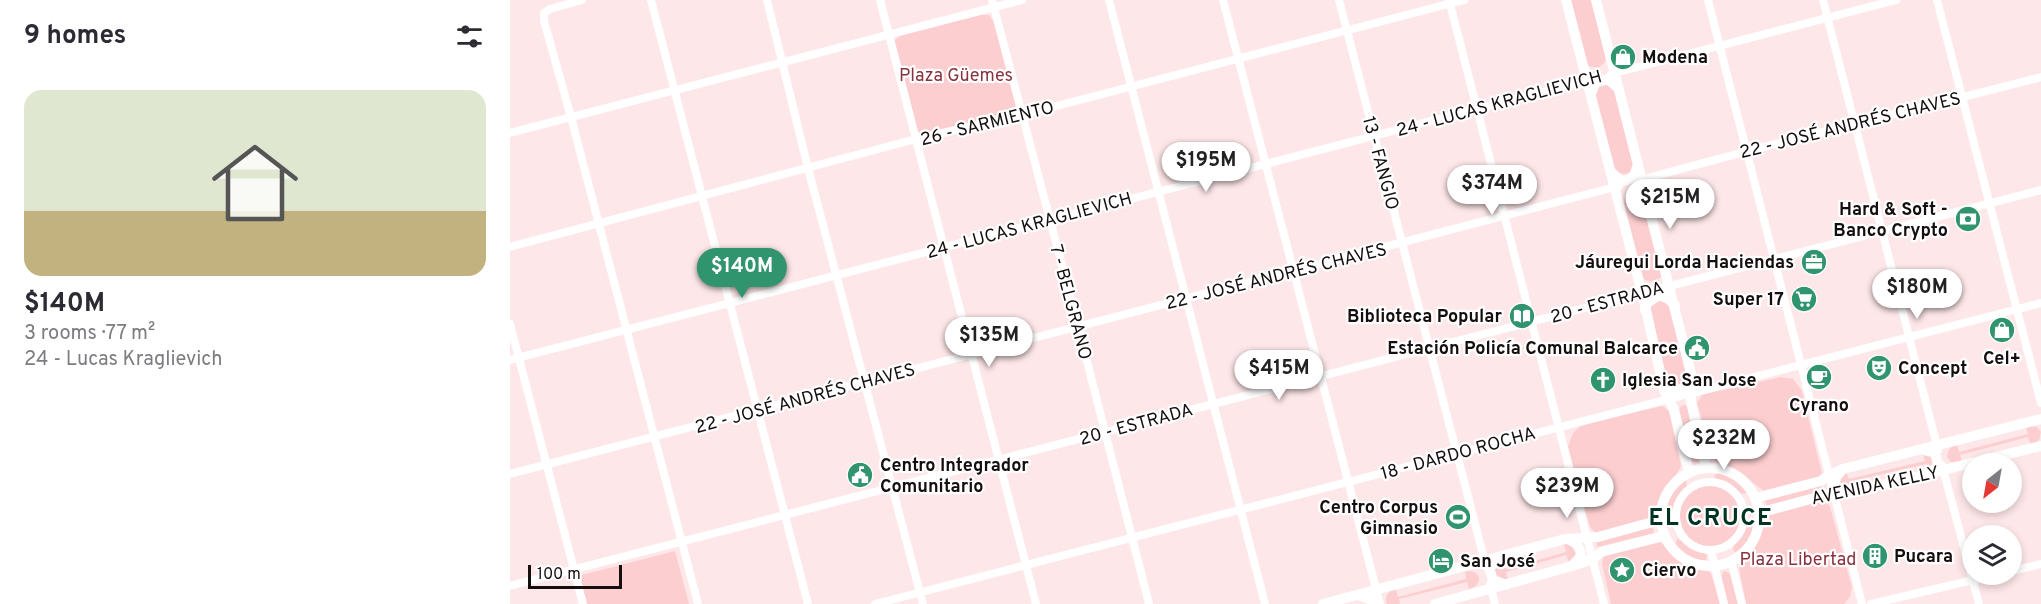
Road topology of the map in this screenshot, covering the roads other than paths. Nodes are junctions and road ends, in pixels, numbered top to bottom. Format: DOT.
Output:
graph roads {
  1 [pos="582,0"];
  2 [pos="651,0"];
  3 [pos="767,0"];
  4 [pos="880,0"];
  5 [pos="1022,0"];
  6 [pos="1109,0"];
  7 [pos="1223,0"];
  8 [pos="1339,0"];
  9 [pos="1464,0"];
  10 [pos="1566,0"];
  11 [pos="1596,0"];
  12 [pos="1708,0"];
  13 [pos="1823,0"];
  14 [pos="1896,0"];
  15 [pos="1937,0"];
  16 [pos="1450,2"];
  17 [pos="993,4"];
  18 [pos="1828,18"];
  19 [pos="1347,30"];
  20 [pos="889,34"];
  21 [pos="1720,46"];
  22 [pos="1238,59"];
  23 [pos="783,62"];
  24 [pos="1615,73"];
  25 [pos="2041,77"];
  26 [pos="1587,80"];
  27 [pos="1131,86"];
  28 [pos="674,90"];
  29 [pos="1619,90"];
  30 [pos="1591,96"];
  31 [pos="1962,98"];
  32 [pos="1477,109"];
  33 [pos="1022,115"];
  34 [pos="572,117"];
  35 [pos="1856,126"];
  36 [pos="510,133"];
  37 [pos="1373,136"];
  38 [pos="916,140"];
  39 [pos="1747,151"];
  40 [pos="1265,164"];
  41 [pos="1638,164"];
  42 [pos="808,168"];
  43 [pos="1611,172"];
  44 [pos="1642,179"];
  45 [pos="1615,187"];
  46 [pos="2041,190"];
  47 [pos="1158,192"];
  48 [pos="702,198"];
  49 [pos="1989,203"];
  50 [pos="1505,216"];
  51 [pos="1049,220"];
  52 [pos="600,224"];
  53 [pos="1883,230"];
  54 [pos="1402,243"];
  55 [pos="944,247"];
  56 [pos="510,248"];
  57 [pos="1775,259"];
  58 [pos="1293,271"];
  59 [pos="838,275"];
  60 [pos="1670,286"];
  61 [pos="1642,294"];
  62 [pos="1186,299"];
  63 [pos="729,303"];
  64 [pos="2041,303"];
  65 [pos="1675,305"];
  66 [pos="2017,309"];
  67 [pos="1645,310"];
  68 [pos="1532,322"];
  69 [pos="510,324"];
  70 [pos="1078,326"];
  71 [pos="626,330"];
  72 [pos="1909,336"];
  73 [pos="1429,348"];
  74 [pos="972,355"];
  75 [pos="514,359"];
  76 [pos="1801,365"];
  77 [pos="1321,376"];
  78 [pos="1692,377"];
  79 [pos="1663,381"];
  80 [pos="866,382"];
  81 [pos="1690,393"];
  82 [pos="1667,399"];
  83 [pos="2041,403"];
  84 [pos="1213,404"];
  85 [pos="757,410"];
  86 [pos="2041,418"];
  87 [pos="1558,427"];
  88 [pos="1104,433"];
  89 [pos="655,437"];
  90 [pos="1937,446"];
  91 [pos="2041,446"];
  92 [pos="1922,450"];
  93 [pos="1456,453"];
  94 [pos="999,460"];
  95 [pos="548,465"];
  96 [pos="1706,467"];
  97 [pos="1843,469"];
  98 [pos="1944,470"];
  99 [pos="1689,472"];
  100 [pos="510,474"];
  101 [pos="1928,474"];
  102 [pos="1829,475"];
  103 [pos="1348,481"];
  104 [pos="1709,482"];
  105 [pos="893,487"];
  106 [pos="1850,493"];
  107 [pos="1834,496"];
  108 [pos="1755,498"];
  109 [pos="1240,509"];
  110 [pos="1759,513"];
  111 [pos="785,515"];
  112 [pos="1675,516"];
  113 [pos="1744,516"];
  114 [pos="1660,520"];
  115 [pos="1585,536"];
  116 [pos="1664,536"];
  117 [pos="1132,537"];
  118 [pos="1565,539"];
  119 [pos="1962,539"];
  120 [pos="682,542"];
  121 [pos="1711,550"];
  122 [pos="1500,558"];
  123 [pos="1593,558"];
  124 [pos="1485,561"];
  125 [pos="1731,561"];
  126 [pos="2041,564"];
  127 [pos="1026,565"];
  128 [pos="1572,566"];
  129 [pos="1714,566"];
  130 [pos="2022,569"];
  131 [pos="574,570"];
  132 [pos="1962,583"];
  133 [pos="1506,585"];
  134 [pos="1974,585"];
  135 [pos="510,586"];
  136 [pos="1376,590"];
  137 [pos="1492,590"];
  138 [pos="920,592"];
  139 [pos="1358,595"];
  140 [pos="583,604"];
  141 [pos="698,604"];
  142 [pos="807,604"];
  143 [pos="875,604"];
  144 [pos="923,604"];
  145 [pos="1036,604"];
  146 [pos="1149,604"];
  147 [pos="1264,604"];
  148 [pos="1323,604"];
  149 [pos="1374,604"];
  150 [pos="1380,604"];
  151 [pos="1435,604"];
  152 [pos="1495,604"];
  153 [pos="1604,604"];
  154 [pos="1724,604"];
  155 [pos="1742,604"];
  156 [pos="1862,604"];
  157 [pos="1871,604"];
  158 [pos="1979,604"];
  1 -- 34 [label="street"];
  2 -- 28 [label="street"];
  3 -- 23 [label="street"];
  4 -- 20 [label="street"];
  5 -- 17 [label="street"];
  6 -- 27 [label="street"];
  7 -- 22 [label="street"];
  8 -- 19 [label="street, 13 - FANGIO"];
  9 -- 16 [label="street, 26 - SARMIENTO"];
  10 -- 26 [label="main road"];
  11 -- 24 [label="main road"];
  12 -- 21 [label="street"];
  13 -- 18 [label="street"];
  14 -- 18 [label="street, 24 - LUCAS KRAGLIEVICH"];
  15 -- 31 [label="street"];
  16 -- 19 [label="street, 26 - SARMIENTO"];
  16 -- 32 [label="street"];
  17 -- 20 [label="street"];
  17 -- 33 [label="street, 7 - BELGRANO"];
  18 -- 21 [label="street, 24 - LUCAS KRAGLIEVICH"];
  18 -- 35 [label="street"];
  19 -- 22 [label="street, 26 - SARMIENTO"];
  19 -- 37 [label="street, 13 - FANGIO"];
  20 -- 23 [label="street"];
  20 -- 38 [label="street"];
  21 -- 24 [label="street, 24 - LUCAS KRAGLIEVICH"];
  21 -- 39 [label="street"];
  22 -- 27 [label="street, 26 - SARMIENTO"];
  22 -- 40 [label="street"];
  23 -- 28 [label="street"];
  23 -- 42 [label="street"];
  24 -- 26 [label="street, 24 - LUCAS KRAGLIEVICH"];
  24 -- 29 [label="main road"];
  25 -- 31 [label="street, 22 - JOSÉ ANDRÉS CHAVES"];
  26 -- 30 [label="main road"];
  26 -- 32 [label="street, 24 - LUCAS KRAGLIEVICH"];
  27 -- 33 [label="street, 26 - SARMIENTO"];
  27 -- 47 [label="street"];
  28 -- 34 [label="street"];
  28 -- 48 [label="street"];
  29 -- 30 [label="main road"];
  29 -- 41 [label="main road"];
  30 -- 43 [label="main road"];
  31 -- 35 [label="street, 22 - JOSÉ ANDRÉS CHAVES"];
  31 -- 49 [label="street"];
  32 -- 37 [label="street, 24 - LUCAS KRAGLIEVICH"];
  32 -- 50 [label="street"];
  33 -- 38 [label="street, 26 - SARMIENTO"];
  33 -- 51 [label="street, 7 - BELGRANO"];
  34 -- 36 [label="street"];
  34 -- 52 [label="street"];
  35 -- 39 [label="street, 22 - JOSÉ ANDRÉS CHAVES"];
  35 -- 53 [label="street"];
  37 -- 40 [label="street, 24 - LUCAS KRAGLIEVICH"];
  37 -- 54 [label="street, 13 - FANGIO"];
  38 -- 42 [label="street, 26 - SARMIENTO"];
  38 -- 55 [label="street"];
  39 -- 44 [label="street, 22 - JOSÉ ANDRÉS CHAVES"];
  39 -- 57 [label="street"];
  40 -- 47 [label="street, 24 - LUCAS KRAGLIEVICH"];
  40 -- 58 [label="street"];
  41 -- 43 [label="main road"];
  41 -- 44 [label="main road"];
  42 -- 48 [label="street, 26 - SARMIENTO"];
  42 -- 59 [label="street"];
  43 -- 45 [label="main road"];
  44 -- 45 [label="street, 22 - JOSÉ ANDRÉS CHAVES"];
  44 -- 60 [label="main road"];
  45 -- 50 [label="street, 22 - JOSÉ ANDRÉS CHAVES"];
  45 -- 61 [label="main road"];
  46 -- 49 [label="street, 20 - ESTRADA"];
  47 -- 51 [label="street, 24 - LUCAS KRAGLIEVICH"];
  47 -- 62 [label="street"];
  48 -- 52 [label="street, 26 - SARMIENTO"];
  48 -- 63 [label="street"];
  49 -- 53 [label="street, 20 - ESTRADA"];
  49 -- 66 [label="street"];
  50 -- 54 [label="street, 22 - JOSÉ ANDRÉS CHAVES"];
  50 -- 68 [label="street"];
  51 -- 55 [label="street, 24 - LUCAS KRAGLIEVICH"];
  51 -- 70 [label="street, 7 - BELGRANO"];
  52 -- 56 [label="street, 26 - SARMIENTO"];
  52 -- 71 [label="street"];
  53 -- 57 [label="street, 20 - ESTRADA"];
  53 -- 72 [label="street"];
  54 -- 58 [label="street, 22 - JOSÉ ANDRÉS CHAVES"];
  54 -- 73 [label="street, 13 - FANGIO"];
  55 -- 59 [label="street, 24 - LUCAS KRAGLIEVICH"];
  55 -- 74 [label="street"];
  57 -- 60 [label="street, 20 - ESTRADA"];
  57 -- 76 [label="street"];
  58 -- 62 [label="street, 22 - JOSÉ ANDRÉS CHAVES"];
  58 -- 77 [label="street"];
  59 -- 63 [label="street, 24 - LUCAS KRAGLIEVICH"];
  59 -- 80 [label="street"];
  60 -- 61 [label="street, 20 - ESTRADA"];
  60 -- 65 [label="main road"];
  61 -- 67 [label="main road"];
  61 -- 68 [label="street, 20 - ESTRADA"];
  62 -- 70 [label="street, 22 - JOSÉ ANDRÉS CHAVES"];
  62 -- 84 [label="street"];
  63 -- 71 [label="street, 24 - LUCAS KRAGLIEVICH"];
  63 -- 85 [label="street"];
  64 -- 66 [label="street, 18 - DARDO ROCHA"];
  65 -- 67 [label="main road"];
  65 -- 78 [label="main road"];
  66 -- 72 [label="street, 18 - DARDO ROCHA"];
  66 -- 83 [label="street"];
  67 -- 79 [label="main road"];
  68 -- 73 [label="street, 20 - ESTRADA"];
  68 -- 87 [label="street"];
  69 -- 75 [label="street"];
  70 -- 74 [label="street, 22 - JOSÉ ANDRÉS CHAVES"];
  70 -- 88 [label="street, 7 - BELGRANO"];
  71 -- 75 [label="street, 24 - LUCAS KRAGLIEVICH"];
  71 -- 89 [label="street"];
  72 -- 76 [label="street, 18 - DARDO ROCHA"];
  72 -- 90 [label="street"];
  73 -- 77 [label="street, 20 - ESTRADA"];
  73 -- 93 [label="street, 13 - FANGIO"];
  74 -- 80 [label="street, 22 - JOSÉ ANDRÉS CHAVES"];
  74 -- 94 [label="street"];
  75 -- 95 [label="street"];
  76 -- 81 [label="street, 18 - DARDO ROCHA"];
  76 -- 102 [label="street"];
  77 -- 84 [label="street, 20 - ESTRADA"];
  77 -- 103 [label="street"];
  78 -- 79 [label="main road"];
  78 -- 81 [label="main road"];
  79 -- 82 [label="main road"];
  80 -- 85 [label="street, 22 - JOSÉ ANDRÉS CHAVES"];
  80 -- 105 [label="street"];
  81 -- 82 [label="street, 18 - DARDO ROCHA"];
  81 -- 96 [label="main road"];
  82 -- 87 [label="street, 18 - DARDO ROCHA"];
  82 -- 99 [label="main road"];
  84 -- 88 [label="street, 20 - ESTRADA"];
  84 -- 109 [label="street"];
  85 -- 89 [label="street, 22 - JOSÉ ANDRÉS CHAVES"];
  85 -- 111 [label="street"];
  86 -- 90 [label="main road, AVENIDA KELLY"];
  87 -- 93 [label="street, 18 - DARDO ROCHA"];
  87 -- 115 [label="street"];
  88 -- 94 [label="street, 20 - ESTRADA"];
  88 -- 117 [label="street, 7 - BELGRANO"];
  89 -- 95 [label="street, 22 - JOSÉ ANDRÉS CHAVES"];
  89 -- 120 [label="street"];
  90 -- 92 [label="main road, AVENIDA KELLY"];
  90 -- 98 [label="street"];
  91 -- 98 [label="main road, AVENIDA KELLY"];
  92 -- 97 [label="main road, AVENIDA KELLY"];
  92 -- 101 [label="main road"];
  93 -- 103 [label="street, 18 - DARDO ROCHA"];
  93 -- 124 [label="street, 13 - FANGIO"];
  94 -- 105 [label="street, 20 - ESTRADA"];
  94 -- 127 [label="street"];
  95 -- 100 [label="street, 22 - JOSÉ ANDRÉS CHAVES"];
  95 -- 131 [label="street"];
  96 -- 99 [label="main road"];
  96 -- 104 [label="street"];
  96 -- 108 [label="main road"];
  97 -- 102 [label="main road, AVENIDA KELLY"];
  97 -- 106 [label="main road"];
  98 -- 101 [label="main road, AVENIDA KELLY"];
  98 -- 119 [label="street"];
  99 -- 114 [label="main road"];
  101 -- 106 [label="main road, AVENIDA KELLY"];
  102 -- 107 [label="street"];
  102 -- 108 [label="main road, AVENIDA KELLY"];
  103 -- 109 [label="street, 18 - DARDO ROCHA"];
  103 -- 136 [label="street"];
  104 -- 112 [label="street"];
  104 -- 113 [label="street"];
  105 -- 111 [label="street, 20 - ESTRADA"];
  105 -- 138 [label="street"];
  106 -- 107 [label="main road, AVENIDA KELLY"];
  107 -- 110 [label="main road, AVENIDA KELLY"];
  107 -- 156 [label="street"];
  108 -- 110 [label="main road"];
  109 -- 117 [label="street, 18 - DARDO ROCHA"];
  109 -- 147 [label="street"];
  110 -- 113 [label="street, AVENIDA KELLY"];
  110 -- 125 [label="main road"];
  111 -- 120 [label="street, 20 - ESTRADA"];
  111 -- 142 [label="street"];
  112 -- 114 [label="street"];
  112 -- 121 [label="street"];
  113 -- 121 [label="street"];
  114 -- 115 [label="main road"];
  114 -- 116 [label="main road"];
  115 -- 118 [label="main road"];
  115 -- 123 [label="street"];
  116 -- 123 [label="main road"];
  116 -- 129 [label="main road"];
  117 -- 127 [label="street, 18 - DARDO ROCHA"];
  117 -- 146 [label="street, 7 - BELGRANO"];
  118 -- 122 [label="main road"];
  118 -- 128 [label="main road"];
  120 -- 131 [label="street, 20 - ESTRADA"];
  120 -- 141 [label="street"];
  121 -- 129 [label="street"];
  122 -- 124 [label="main road"];
  122 -- 133 [label="main road"];
  123 -- 128 [label="main road"];
  123 -- 153 [label="street"];
  124 -- 136 [label="main road"];
  124 -- 137 [label="street, 13 - FANGIO"];
  125 -- 129 [label="main road"];
  125 -- 155 [label="street"];
  126 -- 130 [label="street"];
  127 -- 138 [label="street, 18 - DARDO ROCHA"];
  127 -- 145 [label="street"];
  128 -- 133 [label="main road"];
  129 -- 154 [label="street"];
  131 -- 135 [label="street, 20 - ESTRADA"];
  131 -- 140 [label="street"];
  132 -- 157 [label="street"];
  133 -- 137 [label="main road"];
  134 -- 158 [label="street"];
  136 -- 139 [label="main road"];
  136 -- 150 [label="street"];
  137 -- 151 [label="main road"];
  137 -- 152 [label="street, 13 - FANGIO"];
  138 -- 143 [label="street, 18 - DARDO ROCHA"];
  138 -- 144 [label="street"];
  139 -- 148 [label="main road"];
  139 -- 149 [label="main road"];
}
